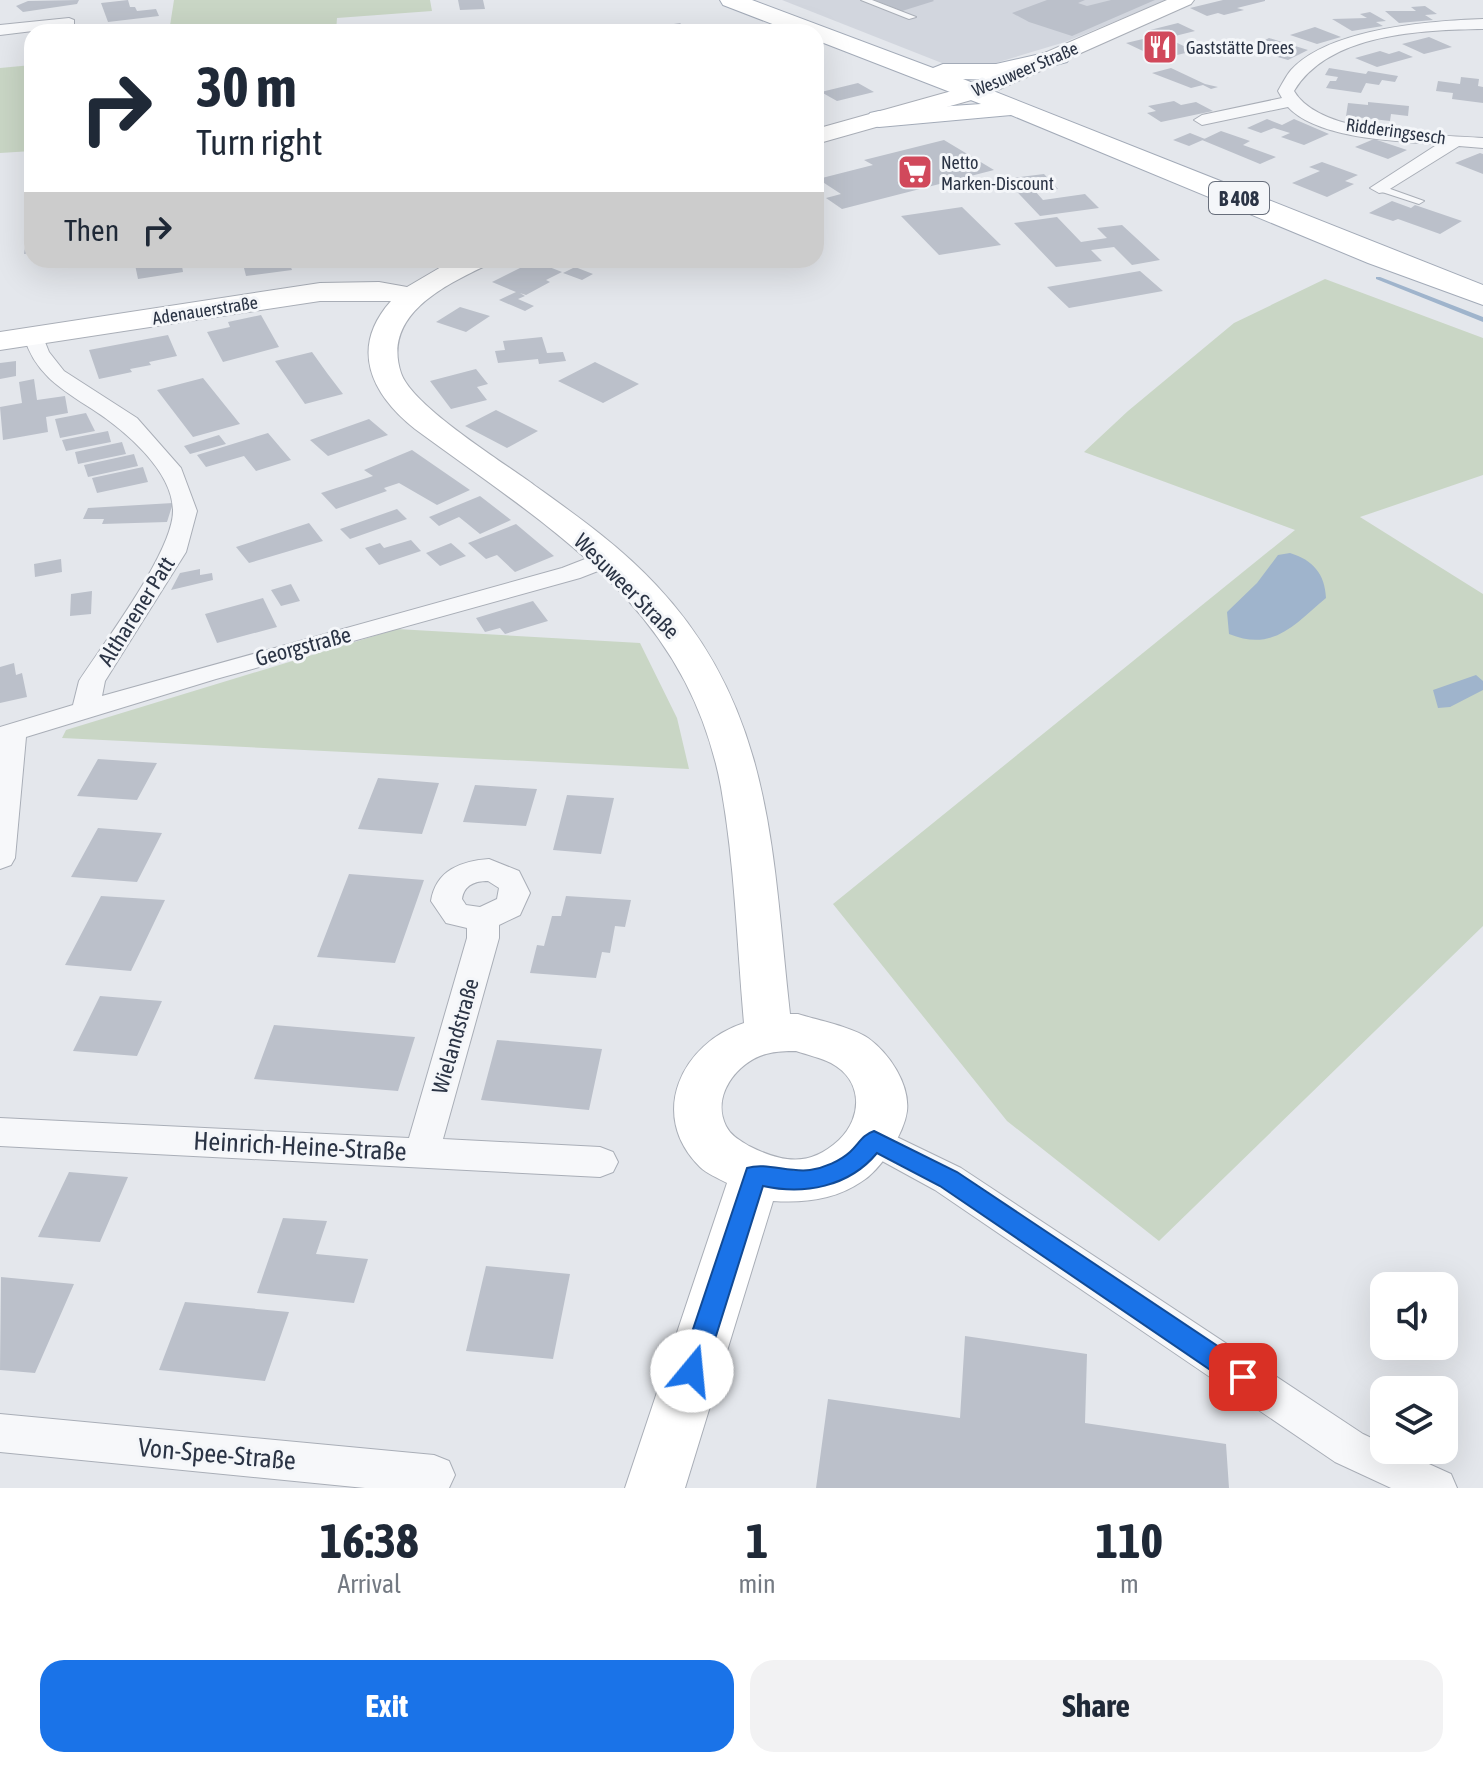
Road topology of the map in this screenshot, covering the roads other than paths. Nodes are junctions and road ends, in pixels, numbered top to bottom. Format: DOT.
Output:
graph roads {
  1 [pos="731,0"];
  2 [pos="865,0"];
  3 [pos="1184,0"];
  4 [pos="912,17"];
  5 [pos="69,23"];
  6 [pos="59,24"];
  7 [pos="794,24"];
  8 [pos="1483,24"];
  9 [pos="24,28"];
  10 [pos="0,30"];
  11 [pos="824,35"];
  12 [pos="1058,57"];
  13 [pos="899,64"];
  14 [pos="1026,72"];
  15 [pos="974,92"];
  16 [pos="1292,101"];
  17 [pos="1030,114"];
  18 [pos="888,117"];
  19 [pos="1202,120"];
  20 [pos="824,135"];
  21 [pos="1457,140"];
  22 [pos="1483,143"];
  23 [pos="1379,188"];
  24 [pos="1419,201"];
  25 [pos="459,268"];
  26 [pos="411,296"];
  27 [pos="1483,296"];
  28 [pos="34,336"];
  29 [pos="0,341"];
  30 [pos="607,559"];
  31 [pos="85,711"];
  32 [pos="7,735"];
  33 [pos="0,858"];
  34 [pos="483,919"];
  35 [pos="769,1034"];
  36 [pos="0,1132"];
  37 [pos="874,1140"];
  38 [pos="422,1152"];
  39 [pos="600,1162"];
  40 [pos="755,1175"];
  41 [pos="0,1433"];
  42 [pos="434,1475"];
  43 [pos="655,1488"];
  44 [pos="1436,1488"];
  1 -- 7 [label="main road, B 408"];
  2 -- 4 [label="lane"];
  3 -- 12 [label="main road, Wesuweer Straße"];
  5 -- 6 [label="street"];
  8 -- 16 [label="street"];
  9 -- 10 [label="street"];
  11 -- 13 [label="main road, B 408"];
  12 -- 13 [label="main road"];
  12 -- 14 [label="main road, Wesuweer Straße"];
  13 -- 15 [label="main road, B 408"];
  13 -- 18 [label="main road"];
  14 -- 15 [label="main road, Wesuweer Straße"];
  14 -- 17 [label="main road"];
  15 -- 17 [label="main road, B 408"];
  15 -- 18 [label="main road, Wesuweer Straße"];
  16 -- 19 [label="street"];
  16 -- 21 [label="street, Ridderingsesch"];
  17 -- 18 [label="main road"];
  17 -- 27 [label="main road, B 408"];
  18 -- 20 [label="main road, Wesuweer Straße"];
  21 -- 22 [label="street, Ridderingsesch"];
  21 -- 23 [label="street, Ridderingsesch"];
  23 -- 24 [label="lane"];
  25 -- 26 [label="main road, Wesuweer Straße"];
  26 -- 28 [label="main road, Adenauerstraße"];
  26 -- 30 [label="main road, Wesuweer Straße"];
  28 -- 29 [label="main road, Adenauerstraße"];
  28 -- 31 [label="street, Altharener Patt"];
  30 -- 31 [label="street, Georgstraße"];
  30 -- 35 [label="main road, Wesuweer Straße"];
  31 -- 32 [label="street, Georgstraße"];
  32 -- 33 [label="street"];
  34 -- 38 [label="street, Wielandstraße"];
  35 -- 37 [label="main road"];
  35 -- 40 [label="main road"];
  36 -- 38 [label="street, Heinrich-Heine-Straße"];
  37 -- 40 [label="main road"];
  37 -- 44 [label="street"];
  38 -- 39 [label="street, Heinrich-Heine-Straße"];
  40 -- 43 [label="main road"];
  41 -- 42 [label="street, Von-Spee-Straße"];
}
